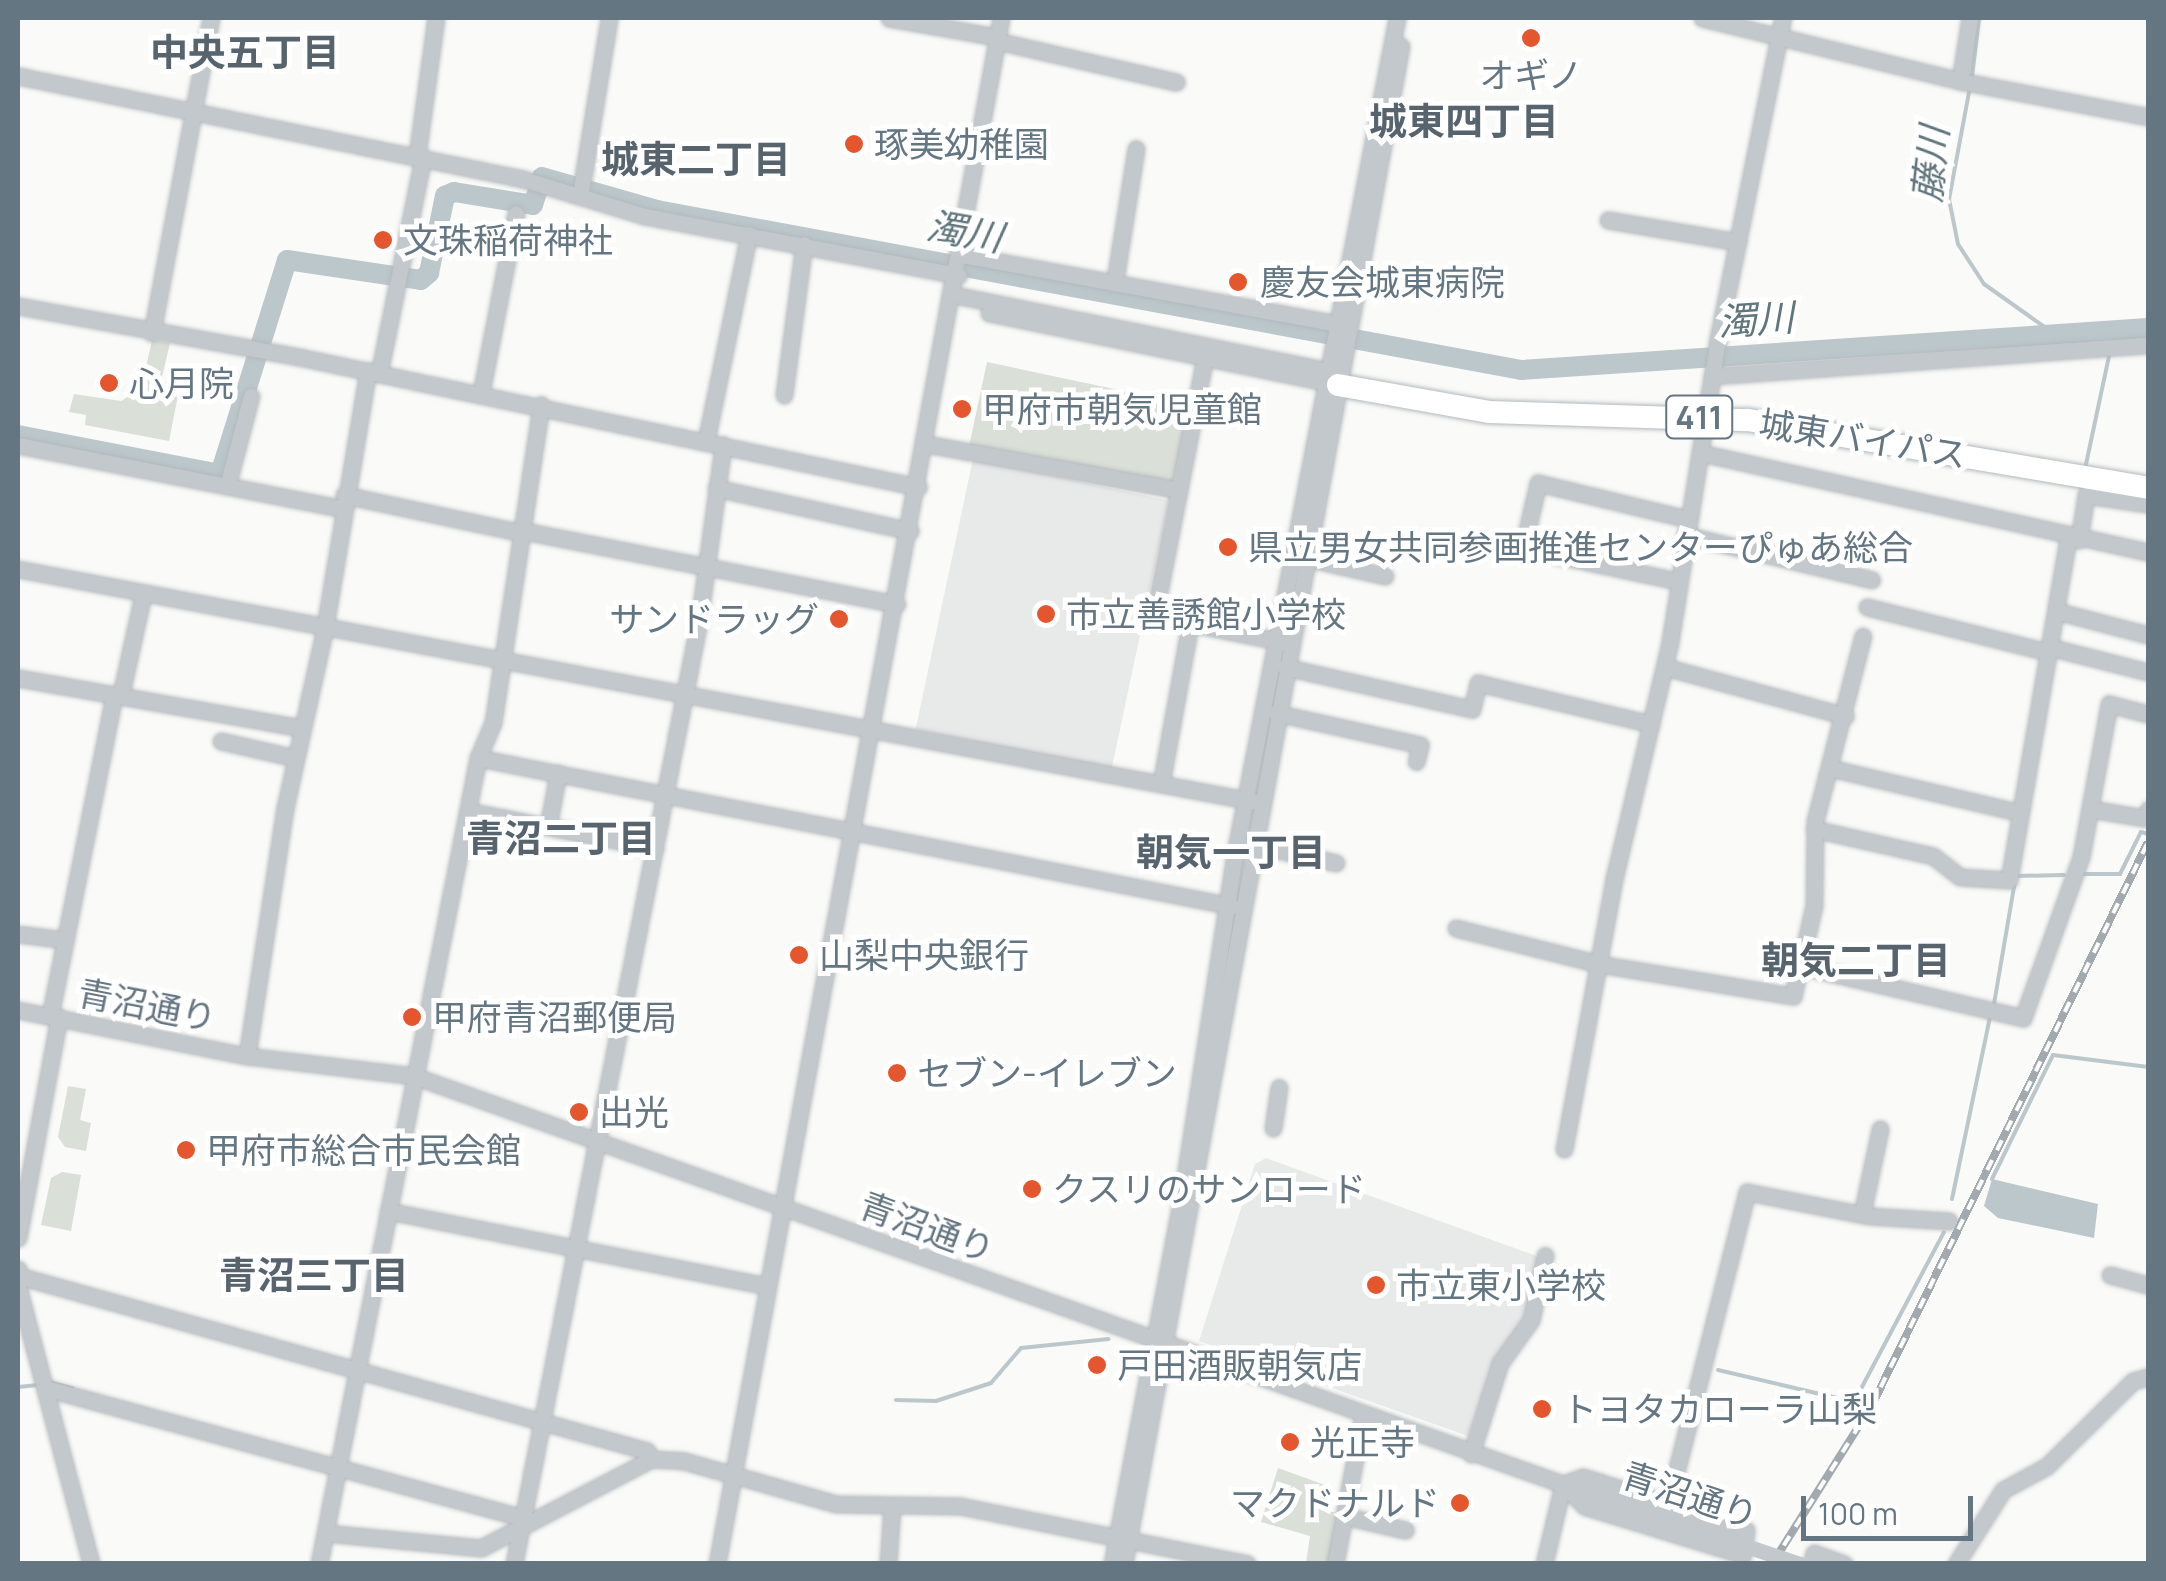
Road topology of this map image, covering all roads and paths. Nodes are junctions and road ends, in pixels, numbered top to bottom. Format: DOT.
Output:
graph roads {
  1 [pos="211,18"];
  2 [pos="436,18"];
  3 [pos="609,18"];
  4 [pos="889,18"];
  5 [pos="1001,18"];
  6 [pos="1397,18"];
  7 [pos="1407,18"];
  8 [pos="1702,18"];
  9 [pos="1783,18"];
  10 [pos="1970,18"];
  11 [pos="1778,36"];
  12 [pos="997,40"];
  13 [pos="18,76"];
  14 [pos="1176,82"];
  15 [pos="1967,83"];
  16 [pos="196,112"];
  17 [pos="2148,117"];
  18 [pos="1136,149"];
  19 [pos="420,156"];
  20 [pos="580,196"];
  21 [pos="516,213"];
  22 [pos="1608,220"];
  23 [pos="750,234"];
  24 [pos="1738,242"];
  25 [pos="804,244"];
  26 [pos="962,255"];
  27 [pos="958,275"];
  28 [pos="1115,280"];
  29 [pos="954,300"];
  30 [pos="18,306"];
  31 [pos="1342,324"];
  32 [pos="152,333"];
  33 [pos="2148,346"];
  34 [pos="1206,353"];
  35 [pos="1334,370"];
  36 [pos="374,372"];
  37 [pos="1713,376"];
  38 [pos="482,394"];
  39 [pos="784,394"];
  40 [pos="251,396"];
  41 [pos="541,405"];
  42 [pos="1708,411"];
  43 [pos="706,441"];
  44 [pos="926,444"];
  45 [pos="18,445"];
  46 [pos="723,445"];
  47 [pos="1701,453"];
  48 [pos="2060,465"];
  49 [pos="2148,473"];
  50 [pos="227,486"];
  51 [pos="918,487"];
  52 [pos="716,488"];
  53 [pos="2148,488"];
  54 [pos="1178,490"];
  55 [pos="343,502"];
  56 [pos="2148,504"];
  57 [pos="1687,527"];
  58 [pos="519,531"];
  59 [pos="910,531"];
  60 [pos="2074,539"];
  61 [pos="2148,552"];
  62 [pos="1306,558"];
  63 [pos="702,566"];
  64 [pos="18,569"];
  65 [pos="1385,576"];
  66 [pos="1872,580"];
  67 [pos="1676,581"];
  68 [pos="143,595"];
  69 [pos="897,604"];
  70 [pos="1867,607"];
  71 [pos="2056,611"];
  72 [pos="1190,624"];
  73 [pos="325,627"];
  74 [pos="2148,635"];
  75 [pos="1863,636"];
  76 [pos="1283,642"];
  77 [pos="2049,649"];
  78 [pos="501,658"];
  79 [pos="1285,667"];
  80 [pos="1665,667"];
  81 [pos="2148,672"];
  82 [pos="18,678"];
  83 [pos="685,694"];
  84 [pos="118,695"];
  85 [pos="1276,713"];
  86 [pos="2148,714"];
  87 [pos="1846,716"];
  88 [pos="1651,724"];
  89 [pos="302,728"];
  90 [pos="873,729"];
  91 [pos="221,742"];
  92 [pos="295,758"];
  93 [pos="478,758"];
  94 [pos="1416,762"];
  95 [pos="1834,769"];
  96 [pos="558,773"];
  97 [pos="1161,784"];
  98 [pos="666,793"];
  99 [pos="1253,801"];
  100 [pos="2090,809"];
  101 [pos="2148,810"];
  102 [pos="468,811"];
  103 [pos="2016,812"];
  104 [pos="548,827"];
  105 [pos="1814,829"];
  106 [pos="855,832"];
  107 [pos="1252,844"];
  108 [pos="655,848"];
  109 [pos="1336,863"];
  110 [pos="1234,906"];
  111 [pos="1456,928"];
  112 [pos="18,934"];
  113 [pos="66,940"];
  114 [pos="1599,964"];
  115 [pos="1800,966"];
  116 [pos="18,1010"];
  117 [pos="54,1017"];
  118 [pos="247,1056"];
  119 [pos="414,1076"];
  120 [pos="1280,1088"];
  121 [pos="1273,1128"];
  122 [pos="1880,1130"];
  123 [pos="595,1140"];
  124 [pos="1564,1149"];
  125 [pos="785,1208"];
  126 [pos="388,1211"];
  127 [pos="1862,1214"];
  128 [pos="1949,1221"];
  129 [pos="18,1238"];
  130 [pos="575,1247"];
  131 [pos="1544,1256"];
  132 [pos="18,1274"];
  133 [pos="2110,1275"];
  134 [pos="2148,1285"];
  135 [pos="768,1286"];
  136 [pos="18,1287"];
  137 [pos="1160,1344"];
  138 [pos="356,1372"];
  139 [pos="2148,1377"];
  140 [pos="44,1384"];
  141 [pos="1363,1416"];
  142 [pos="541,1422"];
  143 [pos="1470,1454"];
  144 [pos="650,1456"];
  145 [pos="338,1463"];
  146 [pos="734,1475"];
  147 [pos="1563,1484"];
  148 [pos="1668,1504"];
  149 [pos="892,1506"];
  150 [pos="1344,1516"];
  151 [pos="522,1523"];
  152 [pos="1405,1530"];
  153 [pos="325,1533"];
  154 [pos="1123,1539"];
  155 [pos="889,1563"];
  156 [pos="91,1564"];
  157 [pos="318,1564"];
  158 [pos="514,1564"];
  159 [pos="717,1564"];
  160 [pos="1112,1564"];
  161 [pos="1124,1564"];
  162 [pos="1247,1564"];
  163 [pos="1335,1564"];
  164 [pos="1544,1564"];
  165 [pos="1800,1564"];
  166 [pos="1811,1564"];
  167 [pos="1844,1564"];
  168 [pos="1956,1564"];
  1 -- 16 [label="street"];
  2 -- 19 [label="street"];
  3 -- 20 [label="street"];
  4 -- 12 [label="street"];
  5 -- 12 [label="street"];
  6 -- 31 [label="street"];
  7 -- 31 [label="street"];
  8 -- 11 [label="street"];
  9 -- 11 [label="street"];
  10 -- 15 [label="street"];
  11 -- 15 [label="street"];
  11 -- 24 [label="street"];
  12 -- 14 [label="street"];
  12 -- 26 [label="street"];
  13 -- 16 [label="street"];
  15 -- 17 [label="street"];
  16 -- 19 [label="street"];
  16 -- 32 [label="street"];
  18 -- 28 [label="street"];
  19 -- 20 [label="street"];
  19 -- 36 [label="street"];
  20 -- 23 [label="street"];
  21 -- 38 [label="street"];
  22 -- 24 [label="street"];
  23 -- 25 [label="street"];
  23 -- 43 [label="street"];
  24 -- 37 [label="street"];
  25 -- 27 [label="street"];
  25 -- 39 [label="street"];
  26 -- 27 [label="street"];
  26 -- 28 [label="street"];
  27 -- 29 [label="street"];
  28 -- 31 [label="street"];
  29 -- 34 [label="street"];
  29 -- 44 [label="street"];
  30 -- 32 [label="street"];
  31 -- 35 [label="street"];
  32 -- 36 [label="street"];
  33 -- 37 [label="street"];
  34 -- 35 [label="street"];
  34 -- 54 [label="street"];
  35 -- 42 [label="highway, 城東バイパス / 411"];
  35 -- 62 [label="street"];
  35 -- 76 [label="street"];
  36 -- 38 [label="street"];
  36 -- 55 [label="street"];
  37 -- 42 [label="street"];
  38 -- 41 [label="street"];
  40 -- 50 [label="street"];
  41 -- 43 [label="street"];
  41 -- 58 [label="street"];
  42 -- 47 [label="street"];
  42 -- 48 [label="highway, 城東バイパス / 411"];
  43 -- 46 [label="street"];
  44 -- 51 [label="street"];
  44 -- 54 [label="street"];
  45 -- 50 [label="street"];
  46 -- 51 [label="street"];
  46 -- 52 [label="street"];
  47 -- 57 [label="street"];
  47 -- 60 [label="street"];
  48 -- 49 [label="highway, 城東バイパス / 411"];
  48 -- 53 [label="highway, 城東バイパス / 411"];
  50 -- 55 [label="street"];
  51 -- 59 [label="street"];
  52 -- 59 [label="street"];
  52 -- 63 [label="street"];
  54 -- 72 [label="street"];
  55 -- 58 [label="street"];
  55 -- 73 [label="street"];
  56 -- 60 [label="street"];
  57 -- 66 [label="street"];
  57 -- 67 [label="street"];
  57 -- 67 [label="street"];
  58 -- 63 [label="street"];
  58 -- 78 [label="street"];
  59 -- 69 [label="street"];
  60 -- 61 [label="street"];
  60 -- 71 [label="street"];
  62 -- 65 [label="street"];
  62 -- 76 [label="street"];
  63 -- 69 [label="street"];
  63 -- 83 [label="street"];
  64 -- 68 [label="street"];
  67 -- 80 [label="street"];
  68 -- 73 [label="street"];
  68 -- 84 [label="street"];
  69 -- 90 [label="street"];
  70 -- 77 [label="street"];
  71 -- 74 [label="street"];
  71 -- 77 [label="street"];
  72 -- 76 [label="street"];
  72 -- 97 [label="street"];
  73 -- 78 [label="street"];
  73 -- 89 [label="street"];
  75 -- 87 [label="street"];
  76 -- 79 [label="street"];
  76 -- 99 [label="street"];
  77 -- 81 [label="street"];
  77 -- 103 [label="street"];
  78 -- 83 [label="street"];
  78 -- 93 [label="street"];
  79 -- 85 [label="street"];
  79 -- 88 [label="street"];
  80 -- 87 [label="street"];
  80 -- 88 [label="street"];
  82 -- 84 [label="street"];
  83 -- 90 [label="street"];
  83 -- 98 [label="street"];
  84 -- 89 [label="street"];
  84 -- 113 [label="street"];
  85 -- 94 [label="street"];
  85 -- 99 [label="street"];
  86 -- 100 [label="street"];
  87 -- 95 [label="street"];
  88 -- 114 [label="street"];
  89 -- 92 [label="street"];
  90 -- 97 [label="street"];
  90 -- 106 [label="street"];
  91 -- 92 [label="street"];
  92 -- 118 [label="street"];
  93 -- 96 [label="street"];
  93 -- 102 [label="street"];
  95 -- 103 [label="street"];
  95 -- 105 [label="street"];
  96 -- 98 [label="street"];
  96 -- 104 [label="street"];
  97 -- 99 [label="street"];
  98 -- 106 [label="street"];
  98 -- 108 [label="street"];
  99 -- 107 [label="street"];
  99 -- 110 [label="street"];
  100 -- 101 [label="street"];
  100 -- 115 [label="street"];
  102 -- 104 [label="street"];
  102 -- 119 [label="street"];
  103 -- 105 [label="street"];
  104 -- 108 [label="street"];
  105 -- 115 [label="street"];
  106 -- 110 [label="street"];
  106 -- 125 [label="street"];
  107 -- 109 [label="street"];
  107 -- 110 [label="street"];
  108 -- 123 [label="street"];
  110 -- 137 [label="street"];
  111 -- 114 [label="street"];
  112 -- 113 [label="street"];
  113 -- 117 [label="street"];
  114 -- 115 [label="street"];
  114 -- 124 [label="street"];
  116 -- 117 [label="street, 青沼通り"];
  117 -- 118 [label="street, 青沼通り"];
  117 -- 129 [label="street"];
  118 -- 119 [label="street, 青沼通り"];
  119 -- 123 [label="street, 青沼通り"];
  119 -- 126 [label="street"];
  120 -- 121 [label="street"];
  122 -- 127 [label="street"];
  123 -- 125 [label="street, 青沼通り"];
  123 -- 130 [label="street"];
  125 -- 135 [label="street"];
  125 -- 137 [label="street, 青沼通り"];
  126 -- 130 [label="street"];
  126 -- 138 [label="street"];
  127 -- 128 [label="street"];
  127 -- 148 [label="street"];
  130 -- 135 [label="street"];
  130 -- 142 [label="street"];
  131 -- 143 [label="street"];
  132 -- 138 [label="street"];
  133 -- 134 [label="street"];
  135 -- 146 [label="street"];
  136 -- 140 [label="street"];
  137 -- 141 [label="street, 青沼通り"];
  137 -- 154 [label="street"];
  138 -- 142 [label="street"];
  138 -- 145 [label="street"];
  139 -- 168 [label="street"];
  140 -- 145 [label="street"];
  140 -- 156 [label="street"];
  141 -- 143 [label="street, 青沼通り"];
  141 -- 150 [label="street"];
  142 -- 144 [label="street"];
  142 -- 151 [label="street"];
  143 -- 147 [label="street, 青沼通り"];
  144 -- 146 [label="street"];
  144 -- 151 [label="street"];
  145 -- 151 [label="street"];
  145 -- 153 [label="street"];
  146 -- 149 [label="street"];
  146 -- 159 [label="street"];
  147 -- 148 [label="street"];
  147 -- 148 [label="street"];
  147 -- 164 [label="street"];
  147 -- 165 [label="street, 青沼通り, bridge"];
  149 -- 154 [label="street"];
  149 -- 155 [label="street"];
  150 -- 152 [label="street"];
  150 -- 163 [label="street"];
  151 -- 153 [label="street"];
  151 -- 158 [label="street"];
  153 -- 157 [label="street"];
  154 -- 160 [label="street"];
  154 -- 161 [label="street"];
  154 -- 162 [label="street"];
  166 -- 167 [label="street"];
}
